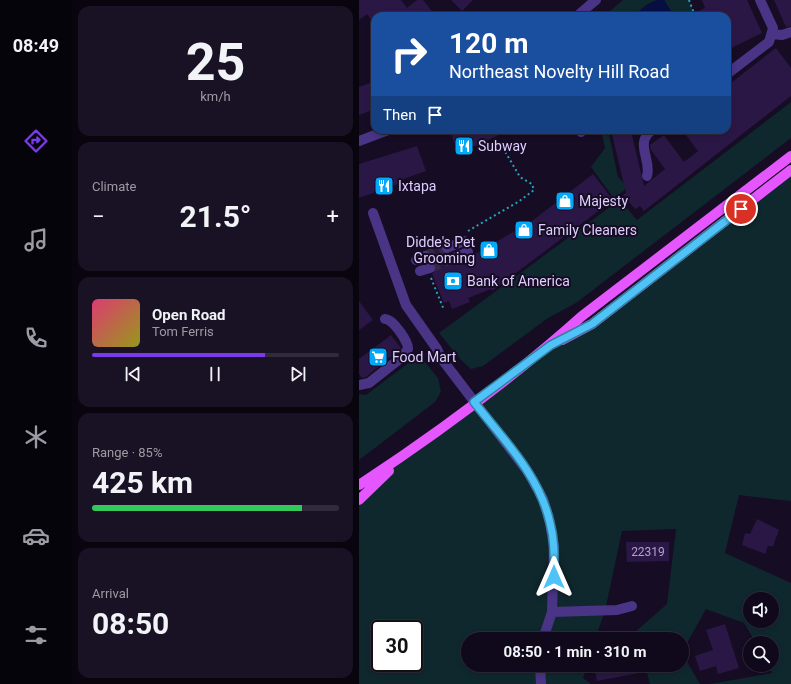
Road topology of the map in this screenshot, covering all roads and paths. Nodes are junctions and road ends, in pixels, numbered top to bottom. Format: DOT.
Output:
graph roads {
  1 [pos="596,0"];
  2 [pos="689,0"];
  3 [pos="761,0"];
  4 [pos="582,12"];
  5 [pos="694,12"];
  6 [pos="791,32"];
  7 [pos="772,34"];
  8 [pos="731,71"];
  9 [pos="377,134"];
  10 [pos="646,134"];
  11 [pos="359,141"];
  12 [pos="503,148"];
  13 [pos="791,156"];
  14 [pos="791,170"];
  15 [pos="647,176"];
  16 [pos="373,213"];
  17 [pos="466,243"];
  18 [pos="447,251"];
  19 [pos="444,310"];
  20 [pos="385,319"];
  21 [pos="551,345"];
  22 [pos="359,385"];
  23 [pos="474,402"];
  24 [pos="411,450"];
  25 [pos="359,485"];
  26 [pos="359,500"];
  27 [pos="632,606"];
  28 [pos="552,612"];
  29 [pos="545,632"];
  30 [pos="540,672"];
  31 [pos="541,684"];
  1 -- 4 [label="street"];
  2 -- 5 [label="path"];
  3 -- 7 [label="street"];
  6 -- 7 [label="street"];
  7 -- 8 [label="street"];
  9 -- 11 [label="street"];
  10 -- 15 [label="street"];
  12 -- 17 [label="path"];
  13 -- 21 [label="main road"];
  14 -- 21 [label="main road"];
  16 -- 23 [label="street"];
  17 -- 18 [label="street"];
  18 -- 19 [label="path"];
  20 -- 22 [label="street"];
  21 -- 23 [label="main road"];
  23 -- 24 [label="main road"];
  23 -- 28 [label="street"];
  24 -- 25 [label="main road"];
  24 -- 26 [label="main road"];
  27 -- 28 [label="street"];
  28 -- 29 [label="street"];
  30 -- 31 [label="street"];
}
